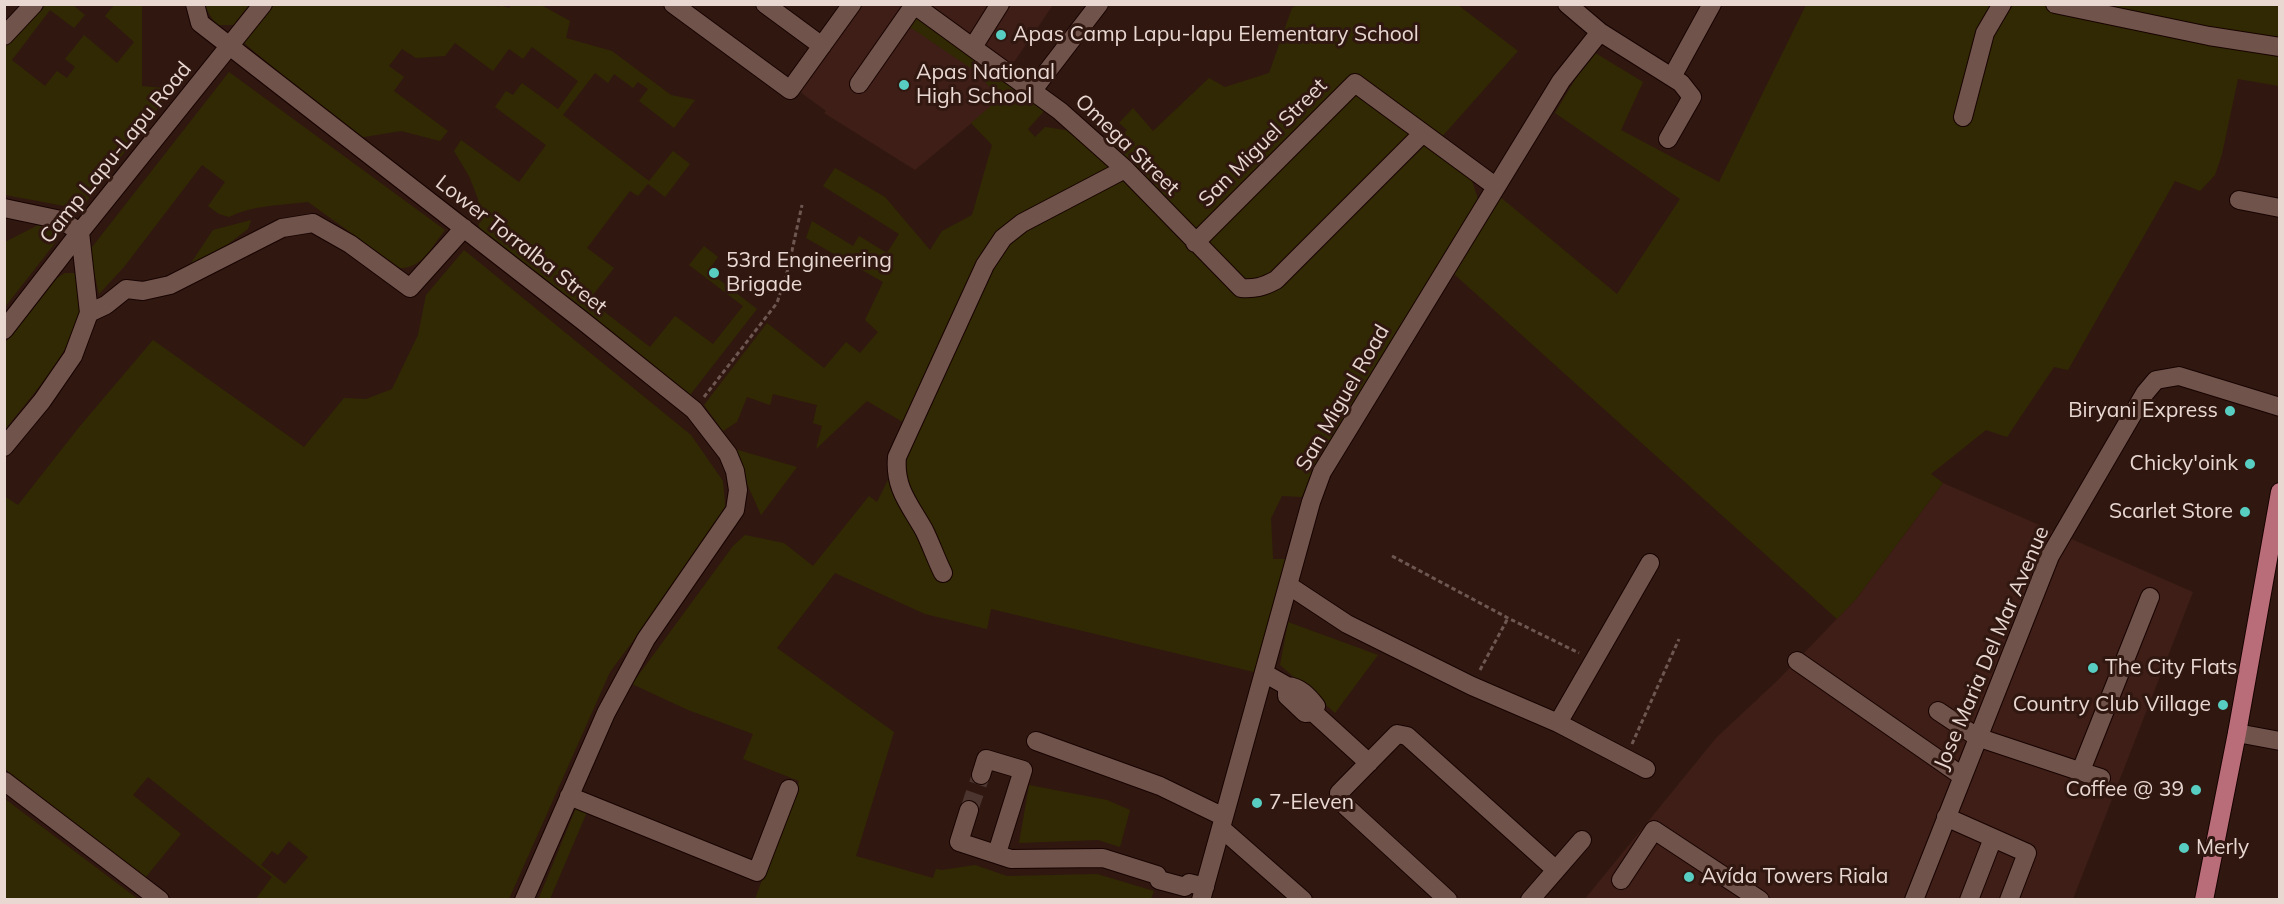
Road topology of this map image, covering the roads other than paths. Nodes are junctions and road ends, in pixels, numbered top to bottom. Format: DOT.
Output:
graph roads {
  1 [pos="34,4"];
  2 [pos="195,4"];
  3 [pos="263,4"];
  4 [pos="673,4"];
  5 [pos="765,4"];
  6 [pos="852,4"];
  7 [pos="1000,4"];
  8 [pos="1100,4"];
  9 [pos="1567,4"];
  10 [pos="1712,4"];
  11 [pos="2002,4"];
  12 [pos="2055,4"];
  13 [pos="914,5"];
  14 [pos="1600,32"];
  15 [pos="4,36"];
  16 [pos="230,46"];
  17 [pos="822,46"];
  18 [pos="2280,46"];
  19 [pos="973,47"];
  20 [pos="1672,77"];
  21 [pos="859,84"];
  22 [pos="1033,90"];
  23 [pos="1963,117"];
  24 [pos="1423,133"];
  25 [pos="1668,139"];
  26 [pos="1125,169"];
  27 [pos="1495,186"];
  28 [pos="2239,200"];
  29 [pos="4,208"];
  30 [pos="2280,208"];
  31 [pos="464,228"];
  32 [pos="80,232"];
  33 [pos="1195,243"];
  34 [pos="88,313"];
  35 [pos="4,330"];
  36 [pos="2280,407"];
  37 [pos="4,447"];
  38 [pos="2280,492"];
  39 [pos="1650,563"];
  40 [pos="943,573"];
  41 [pos="1288,585"];
  42 [pos="2150,597"];
  43 [pos="1797,660"];
  44 [pos="1264,673"];
  45 [pos="1938,711"];
  46 [pos="1558,723"];
  47 [pos="2237,733"];
  48 [pos="1977,737"];
  49 [pos="1036,741"];
  50 [pos="2280,741"];
  51 [pos="1369,763"];
  52 [pos="1646,769"];
  53 [pos="2079,771"];
  54 [pos="981,776"];
  55 [pos="1962,776"];
  56 [pos="2101,778"];
  57 [pos="4,781"];
  58 [pos="789,789"];
  59 [pos="569,796"];
  60 [pos="969,810"];
  61 [pos="1946,817"];
  62 [pos="1222,823"];
  63 [pos="1993,838"];
  64 [pos="1582,840"];
  65 [pos="998,854"];
  66 [pos="1556,870"];
  67 [pos="1621,880"];
  68 [pos="1199,890"];
  69 [pos="160,900"];
  70 [pos="524,900"];
  71 [pos="1303,900"];
  72 [pos="1448,900"];
  73 [pos="1530,900"];
  74 [pos="1760,900"];
  75 [pos="1914,900"];
  76 [pos="1969,900"];
  77 [pos="2010,900"];
  78 [pos="2204,900"];
  1 -- 15 [label="street"];
  2 -- 16 [label="street, Lower Torralba Street"];
  3 -- 16 [label="street, Camp Lapu-Lapu Road"];
  4 -- 17 [label="street"];
  5 -- 17 [label="street"];
  6 -- 17 [label="street"];
  7 -- 19 [label="street"];
  8 -- 22 [label="street"];
  9 -- 14 [label="street"];
  10 -- 20 [label="street"];
  11 -- 23 [label="street"];
  12 -- 18 [label="street"];
  13 -- 19 [label="street, Omega Street"];
  13 -- 21 [label="street"];
  14 -- 20 [label="street"];
  14 -- 27 [label="street, San Miguel Road"];
  16 -- 31 [label="street, Lower Torralba Street"];
  16 -- 32 [label="street, Camp Lapu-Lapu Road"];
  19 -- 22 [label="street, Omega Street"];
  20 -- 25 [label="street"];
  22 -- 26 [label="street, Omega Street"];
  24 -- 27 [label="street, San Miguel Street"];
  24 -- 33 [label="street, Omega Street"];
  24 -- 33 [label="street, San Miguel Street"];
  26 -- 33 [label="street, Omega Street"];
  26 -- 40 [label="street"];
  27 -- 41 [label="street, San Miguel Road"];
  28 -- 30 [label="street"];
  29 -- 32 [label="street"];
  31 -- 34 [label="street"];
  31 -- 59 [label="street, Lower Torralba Street"];
  32 -- 34 [label="street"];
  32 -- 35 [label="street, Camp Lapu-Lapu Road"];
  34 -- 37 [label="street"];
  36 -- 48 [label="street, Jose Maria Del Mar Avenue"];
  38 -- 47 [label="main road"];
  39 -- 46 [label="street"];
  41 -- 44 [label="street, San Miguel Road"];
  41 -- 46 [label="street"];
  42 -- 53 [label="street"];
  43 -- 55 [label="street"];
  44 -- 51 [label="street"];
  44 -- 62 [label="street, San Miguel Road"];
  45 -- 48 [label="street"];
  46 -- 52 [label="street"];
  47 -- 50 [label="street"];
  47 -- 78 [label="main road"];
  48 -- 53 [label="street"];
  48 -- 55 [label="street, Jose Maria Del Mar Avenue"];
  49 -- 62 [label="street"];
  51 -- 66 [label="street"];
  51 -- 72 [label="street"];
  53 -- 56 [label="street"];
  54 -- 65 [label="street"];
  55 -- 61 [label="street, Jose Maria Del Mar Avenue"];
  57 -- 69 [label="street"];
  58 -- 59 [label="street"];
  59 -- 70 [label="street"];
  60 -- 65 [label="street"];
  61 -- 63 [label="street"];
  61 -- 75 [label="street, Jose Maria Del Mar Avenue"];
  62 -- 68 [label="street, San Miguel Road"];
  62 -- 71 [label="street"];
  63 -- 76 [label="street"];
  63 -- 77 [label="street"];
  64 -- 66 [label="street"];
  65 -- 68 [label="street"];
  66 -- 73 [label="street"];
  67 -- 74 [label="street"];
}
